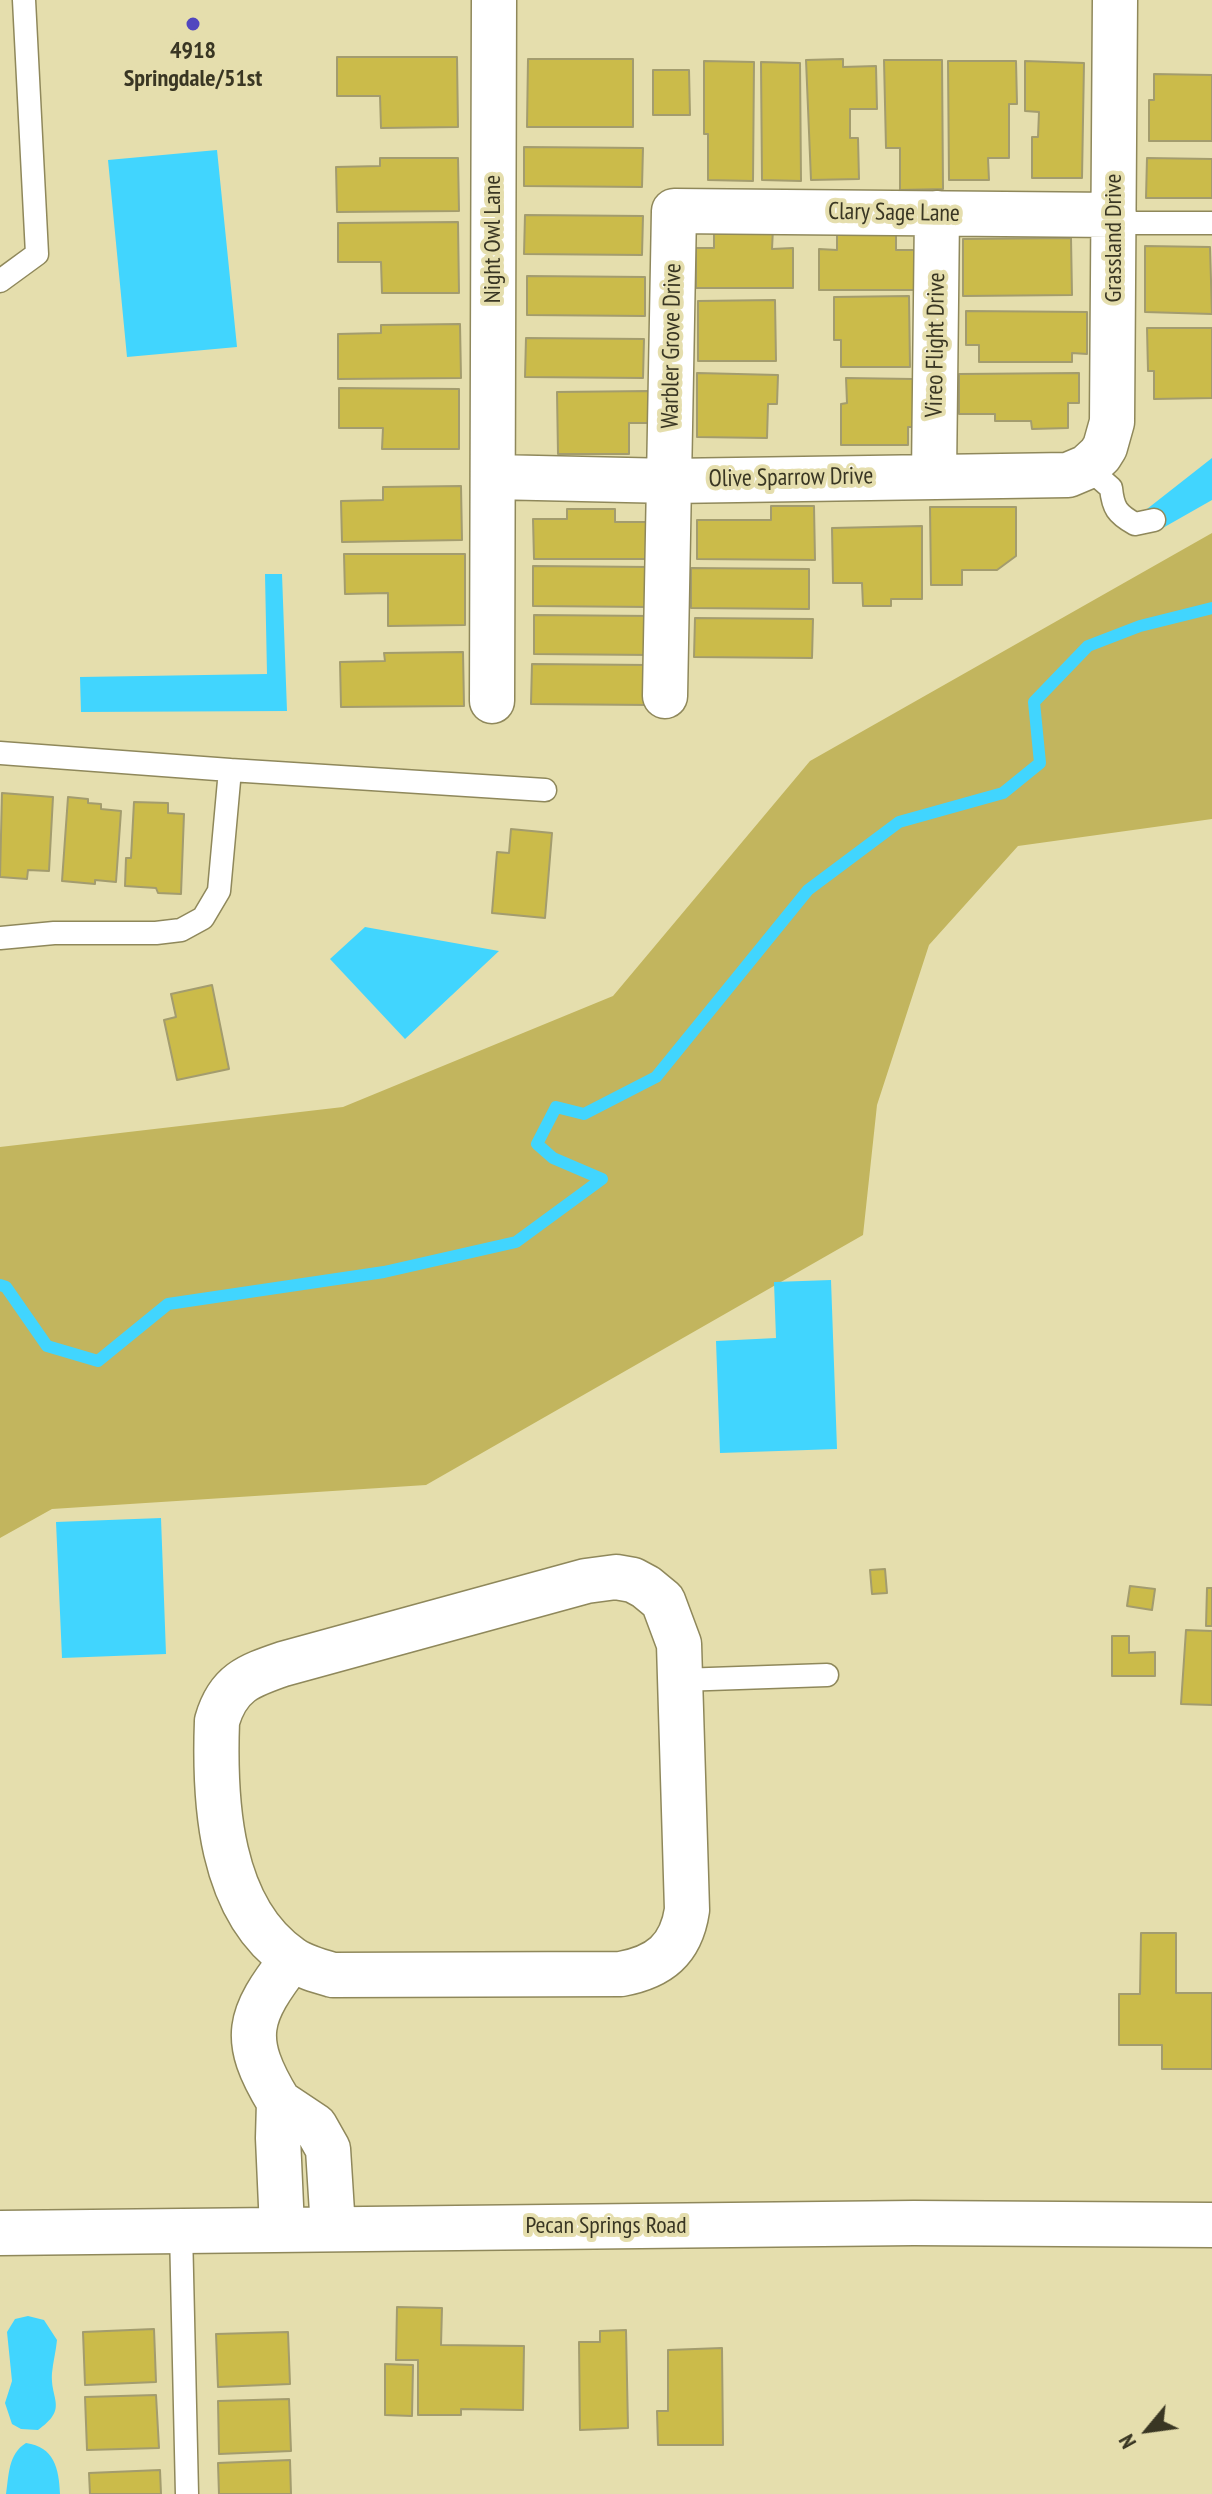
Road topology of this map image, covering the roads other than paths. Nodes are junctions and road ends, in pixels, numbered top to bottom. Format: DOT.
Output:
graph roads {
  1 [pos="24,0"];
  2 [pos="494,0"];
  3 [pos="1115,0"];
  4 [pos="674,211"];
  5 [pos="937,213"];
  6 [pos="1114,219"];
  7 [pos="1212,223"];
  8 [pos="0,281"];
  9 [pos="1087,467"];
  10 [pos="934,476"];
  11 [pos="493,477"];
  12 [pos="671,481"];
  13 [pos="1154,520"];
  14 [pos="665,696"];
  15 [pos="492,701"];
  16 [pos="0,753"];
  17 [pos="230,770"];
  18 [pos="545,790"];
  19 [pos="0,938"];
  20 [pos="827,1675"];
  21 [pos="680,1680"];
  22 [pos="292,1959"];
  23 [pos="279,2102"];
  24 [pos="1212,2225"];
  25 [pos="282,2228"];
  26 [pos="333,2228"];
  27 [pos="181,2230"];
  28 [pos="0,2233"];
  29 [pos="187,2494"];
  1 -- 8 [label="lane"];
  2 -- 11 [label="street, Night Owl Lane"];
  3 -- 6 [label="street, Grassland Drive"];
  4 -- 5 [label="street, Clary Sage Lane"];
  4 -- 12 [label="street, Warbler Grove Drive"];
  5 -- 6 [label="street, Clary Sage Lane"];
  5 -- 10 [label="street, Vireo Flight Drive"];
  6 -- 7 [label="lane"];
  6 -- 9 [label="street, Grassland Drive"];
  9 -- 10 [label="street, Olive Sparrow Drive"];
  9 -- 13 [label="lane"];
  10 -- 12 [label="street, Olive Sparrow Drive"];
  11 -- 12 [label="street, Olive Sparrow Drive"];
  11 -- 15 [label="street, Night Owl Lane"];
  12 -- 14 [label="street, Warbler Grove Drive"];
  16 -- 17 [label="lane"];
  17 -- 18 [label="lane"];
  17 -- 19 [label="lane"];
  20 -- 21 [label="lane"];
  21 -- 22 [label="street"];
  21 -- 22 [label="street"];
  22 -- 23 [label="street"];
  23 -- 25 [label="street"];
  23 -- 26 [label="street"];
  24 -- 26 [label="street, Pecan Springs Road"];
  25 -- 26 [label="street, Pecan Springs Road"];
  25 -- 27 [label="street, Pecan Springs Road"];
  27 -- 28 [label="street, Pecan Springs Road"];
  27 -- 29 [label="lane"];
}
